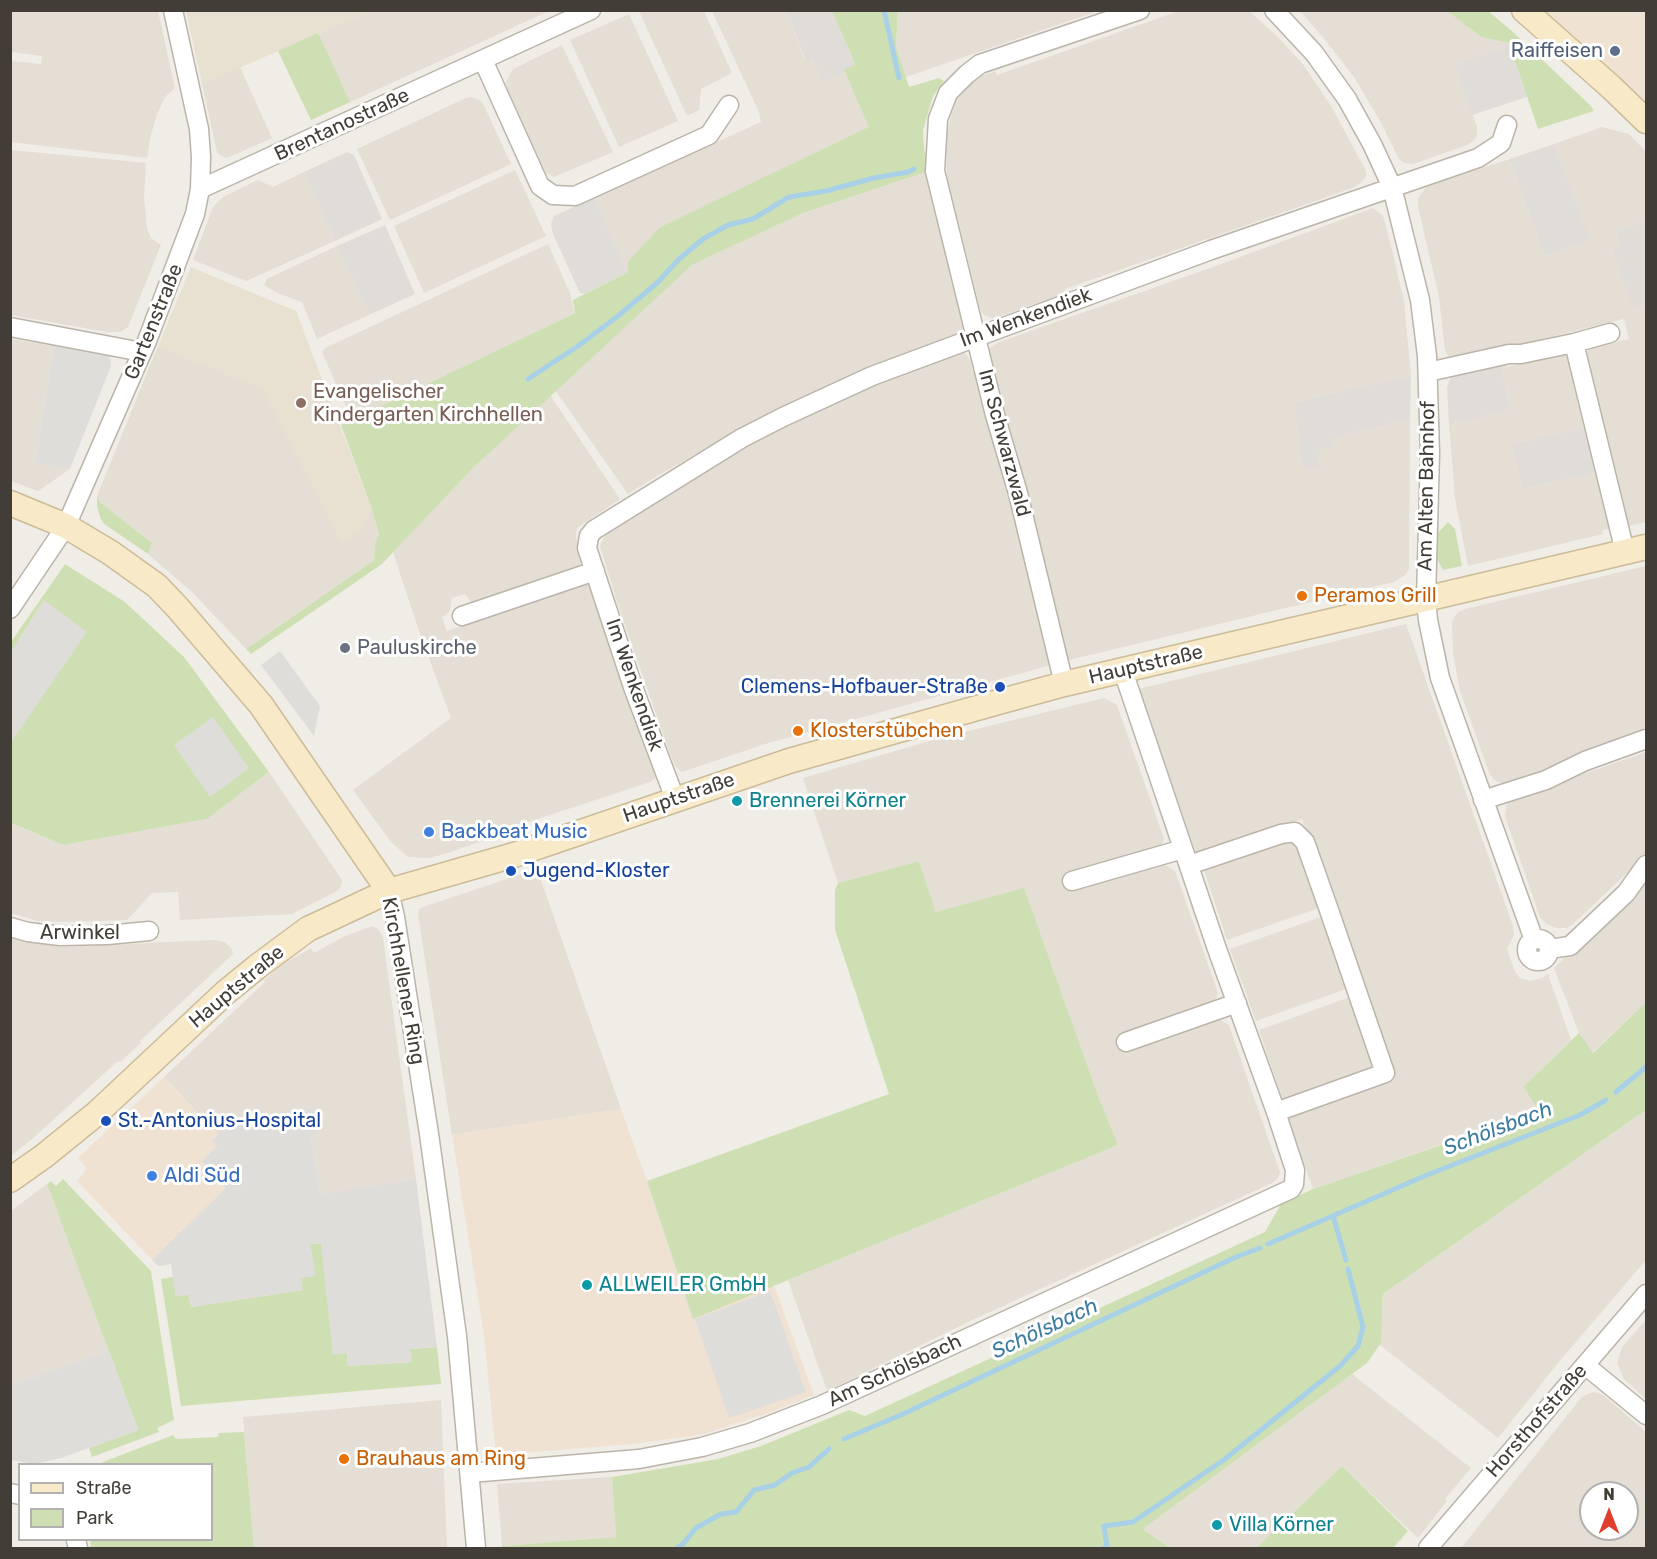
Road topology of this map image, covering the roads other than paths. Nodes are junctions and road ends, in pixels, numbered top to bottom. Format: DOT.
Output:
graph roads {
  1 [pos="173,10"];
  2 [pos="591,10"];
  3 [pos="1140,10"];
  4 [pos="1274,10"];
  5 [pos="1524,10"];
  6 [pos="483,60"];
  7 [pos="729,105"];
  8 [pos="1647,121"];
  9 [pos="1507,125"];
  10 [pos="1392,187"];
  11 [pos="200,189"];
  12 [pos="10,327"];
  13 [pos="1611,333"];
  14 [pos="977,337"];
  15 [pos="1574,343"];
  16 [pos="142,352"];
  17 [pos="1428,372"];
  18 [pos="10,503"];
  19 [pos="66,526"];
  20 [pos="1636,550"];
  21 [pos="595,571"];
  22 [pos="1426,600"];
  23 [pos="10,609"];
  24 [pos="462,616"];
  25 [pos="1123,671"];
  26 [pos="1064,684"];
  27 [pos="1647,739"];
  28 [pos="675,799"];
  29 [pos="1483,800"];
  30 [pos="1186,857"];
  31 [pos="1647,865"];
  32 [pos="1072,881"];
  33 [pos="389,891"];
  34 [pos="10,927"];
  35 [pos="149,931"];
  36 [pos="1236,1003"];
  37 [pos="1126,1042"];
  38 [pos="1276,1112"];
  39 [pos="10,1180"];
  40 [pos="1647,1294"];
  41 [pos="1585,1365"];
  42 [pos="1647,1415"];
  43 [pos="470,1473"];
  44 [pos="476,1548"];
  45 [pos="1428,1548"];
  1 -- 11 [label="street, Gartenstraße"];
  2 -- 6 [label="street, Brentanostraße"];
  3 -- 14 [label="street, Im Schwarzwald"];
  4 -- 10 [label="street, Am Alten Bahnhof"];
  5 -- 8 [label="street"];
  6 -- 7 [label="street"];
  6 -- 11 [label="street, Brentanostraße"];
  9 -- 10 [label="street, Im Wenkendiek"];
  10 -- 14 [label="street, Im Wenkendiek"];
  10 -- 17 [label="street, Am Alten Bahnhof"];
  11 -- 16 [label="street, Gartenstraße"];
  12 -- 16 [label="street"];
  13 -- 15 [label="street, Am Alten Bahnhof"];
  14 -- 21 [label="street, Im Wenkendiek"];
  14 -- 26 [label="street, Im Schwarzwald"];
  15 -- 17 [label="street, Am Alten Bahnhof"];
  15 -- 20 [label="street"];
  16 -- 19 [label="street, Gartenstraße"];
  17 -- 22 [label="street, Am Alten Bahnhof"];
  18 -- 19 [label="street, Kirchhellener Ring"];
  19 -- 23 [label="street, Gartenstraße"];
  19 -- 33 [label="street, Kirchhellener Ring"];
  20 -- 22 [label="street, Hauptstraße"];
  21 -- 24 [label="street"];
  21 -- 28 [label="street, Im Wenkendiek"];
  22 -- 25 [label="street, Hauptstraße"];
  22 -- 29 [label="street, Am Alten Bahnhof"];
  25 -- 26 [label="street, Hauptstraße"];
  25 -- 30 [label="street"];
  26 -- 28 [label="street, Hauptstraße"];
  27 -- 29 [label="street"];
  28 -- 33 [label="street, Hauptstraße"];
  29 -- 31 [label="street, Am Alten Bahnhof"];
  30 -- 32 [label="street"];
  30 -- 36 [label="street"];
  30 -- 38 [label="street"];
  33 -- 39 [label="street, Hauptstraße"];
  33 -- 43 [label="street, Kirchhellener Ring"];
  34 -- 35 [label="street, Arwinkel"];
  36 -- 37 [label="street"];
  36 -- 38 [label="street"];
  38 -- 43 [label="street, Am Schölsbach"];
  40 -- 41 [label="street, Horsthofstraße"];
  41 -- 42 [label="street"];
  41 -- 45 [label="street, Horsthofstraße"];
  43 -- 44 [label="street, Kirchhellener Ring"];
}
